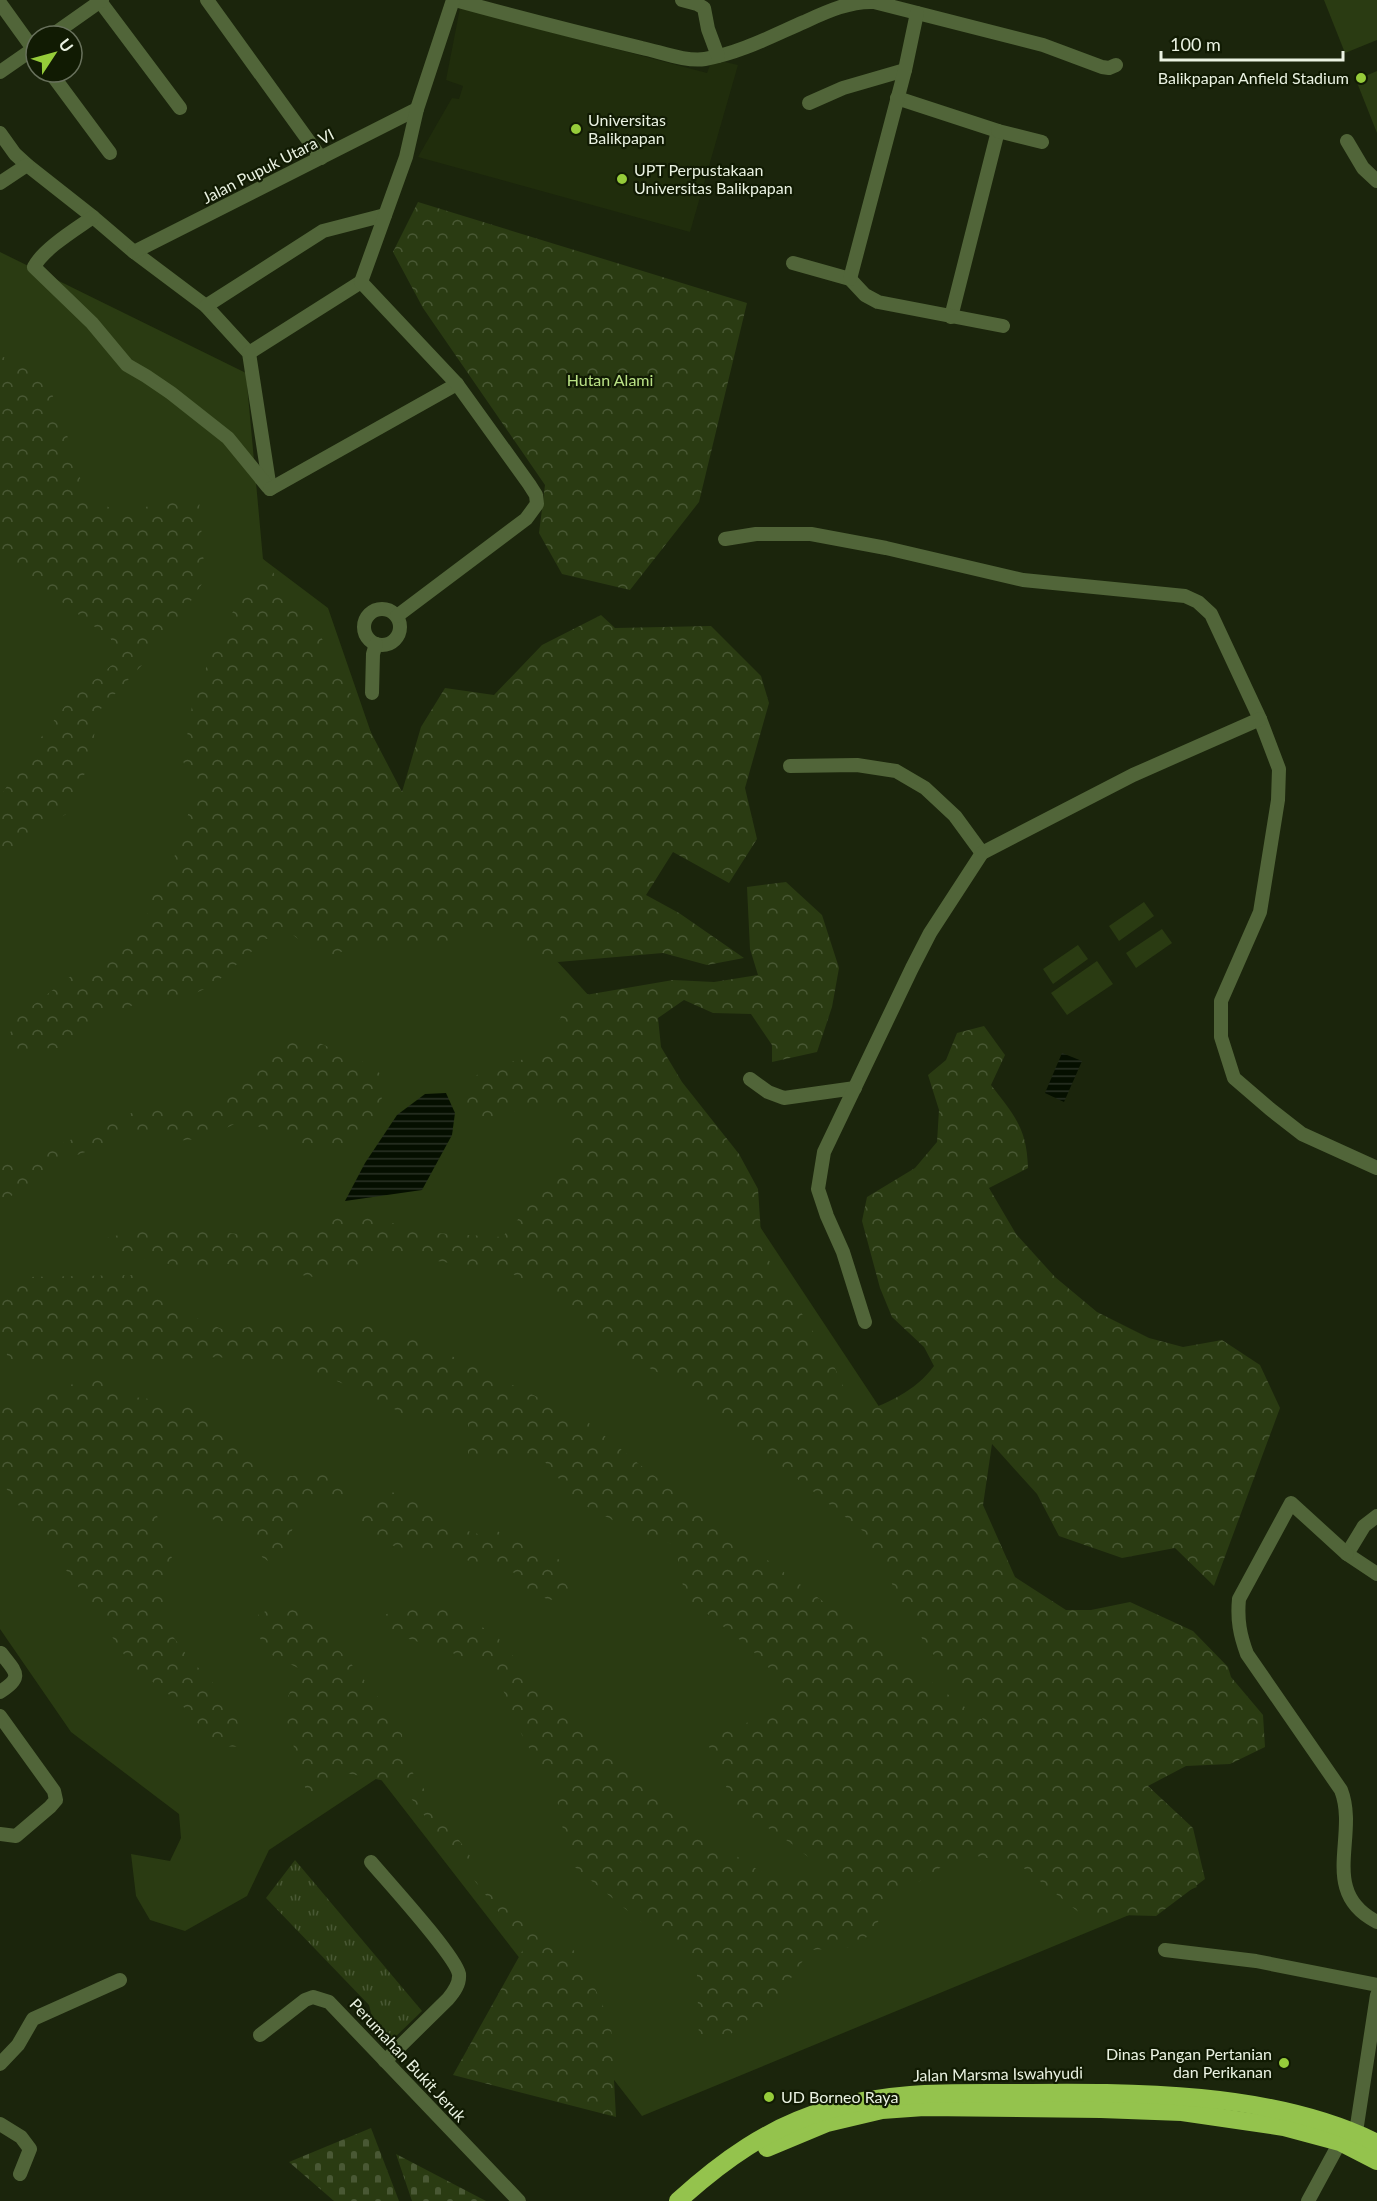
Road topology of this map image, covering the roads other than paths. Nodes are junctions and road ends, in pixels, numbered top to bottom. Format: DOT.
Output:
graph roads {
  1 [pos="100,0"];
  2 [pos="207,0"];
  3 [pos="454,0"];
  4 [pos="682,0"];
  5 [pos="0,3"];
  6 [pos="823,7"];
  7 [pos="917,13"];
  8 [pos="67,24"];
  9 [pos="24,35"];
  10 [pos="718,56"];
  11 [pos="24,57"];
  12 [pos="1116,65"];
  13 [pos="905,70"];
  14 [pos="0,72"];
  15 [pos="59,84"];
  16 [pos="897,99"];
  17 [pos="809,103"];
  18 [pos="180,108"];
  19 [pos="417,109"];
  20 [pos="998,131"];
  21 [pos="0,134"];
  22 [pos="1347,141"];
  23 [pos="1042,142"];
  24 [pos="110,153"];
  25 [pos="321,158"];
  26 [pos="27,165"];
  27 [pos="1377,181"];
  28 [pos="0,183"];
  29 [pos="384,215"];
  30 [pos="93,216"];
  31 [pos="134,252"];
  32 [pos="793,262"];
  33 [pos="850,279"];
  34 [pos="361,282"];
  35 [pos="206,306"];
  36 [pos="951,317"];
  37 [pos="1003,326"];
  38 [pos="249,353"];
  39 [pos="457,384"];
  40 [pos="270,489"];
  41 [pos="725,539"];
  42 [pos="397,616"];
  43 [pos="376,644"];
  44 [pos="372,693"];
  45 [pos="1260,719"];
  46 [pos="790,766"];
  47 [pos="982,853"];
  48 [pos="750,1079"];
  49 [pos="855,1089"];
  50 [pos="1377,1168"];
  51 [pos="865,1322"];
  52 [pos="1377,1516"];
  53 [pos="1347,1554"];
  54 [pos="1377,1574"];
  55 [pos="1,1653"];
  56 [pos="0,1692"];
  57 [pos="0,1716"];
  58 [pos="0,1834"];
  59 [pos="371,1862"];
  60 [pos="1377,1922"];
  61 [pos="1165,1950"];
  62 [pos="120,1980"];
  63 [pos="1377,1985"];
  64 [pos="1377,1995"];
  65 [pos="260,2035"];
  66 [pos="385,2061"];
  67 [pos="0,2064"];
  68 [pos="0,2124"];
  69 [pos="1348,2137"];
  70 [pos="1377,2143"];
  71 [pos="1377,2161"];
  72 [pos="20,2174"];
  73 [pos="519,2201"];
  74 [pos="678,2201"];
  75 [pos="695,2201"];
  76 [pos="1308,2201"];
  1 -- 8 [label="street"];
  1 -- 18 [label="street"];
  2 -- 25 [label="street"];
  3 -- 10 [label="street"];
  3 -- 19 [label="street"];
  4 -- 10 [label="street"];
  5 -- 9 [label="street"];
  6 -- 7 [label="street"];
  6 -- 10 [label="street"];
  7 -- 12 [label="street"];
  7 -- 13 [label="street"];
  11 -- 14 [label="street"];
  13 -- 16 [label="street"];
  13 -- 17 [label="street"];
  15 -- 24 [label="street"];
  16 -- 20 [label="street"];
  16 -- 33 [label="street"];
  19 -- 25 [label="street, Jalan Pupuk Utara VI"];
  19 -- 29 [label="street"];
  20 -- 23 [label="street"];
  20 -- 36 [label="street"];
  21 -- 26 [label="street"];
  22 -- 27 [label="street"];
  25 -- 31 [label="street, Jalan Pupuk Utara VI"];
  26 -- 28 [label="street"];
  26 -- 30 [label="street"];
  29 -- 34 [label="street"];
  29 -- 35 [label="street"];
  30 -- 31 [label="street"];
  30 -- 40 [label="street"];
  31 -- 35 [label="street"];
  32 -- 33 [label="street"];
  33 -- 36 [label="street"];
  34 -- 38 [label="street"];
  34 -- 39 [label="street"];
  35 -- 38 [label="street"];
  36 -- 37 [label="street"];
  38 -- 40 [label="street"];
  39 -- 40 [label="street"];
  39 -- 42 [label="street"];
  41 -- 45 [label="street"];
  42 -- 43 [label="street"];
  42 -- 43 [label="street"];
  43 -- 44 [label="street"];
  45 -- 47 [label="street"];
  45 -- 50 [label="street"];
  46 -- 47 [label="street"];
  47 -- 49 [label="street"];
  48 -- 49 [label="street"];
  49 -- 51 [label="street"];
  52 -- 53 [label="street"];
  53 -- 54 [label="street"];
  53 -- 60 [label="street"];
  55 -- 56 [label="street"];
  57 -- 58 [label="street"];
  59 -- 66 [label="street"];
  61 -- 63 [label="street"];
  62 -- 67 [label="street"];
  64 -- 69 [label="street"];
  65 -- 66 [label="street, Perumahan Bukit Jeruk"];
  66 -- 73 [label="street, Perumahan Bukit Jeruk"];
  68 -- 72 [label="street"];
  69 -- 70 [label="highway, Jalan Marsma Iswahyudi"];
  69 -- 71 [label="highway, Jalan Marsma Iswahyudi"];
  69 -- 74 [label="highway, Jalan Marsma Iswahyudi"];
  69 -- 75 [label="highway, Jalan Marsma Iswahyudi"];
  69 -- 76 [label="street"];
}
